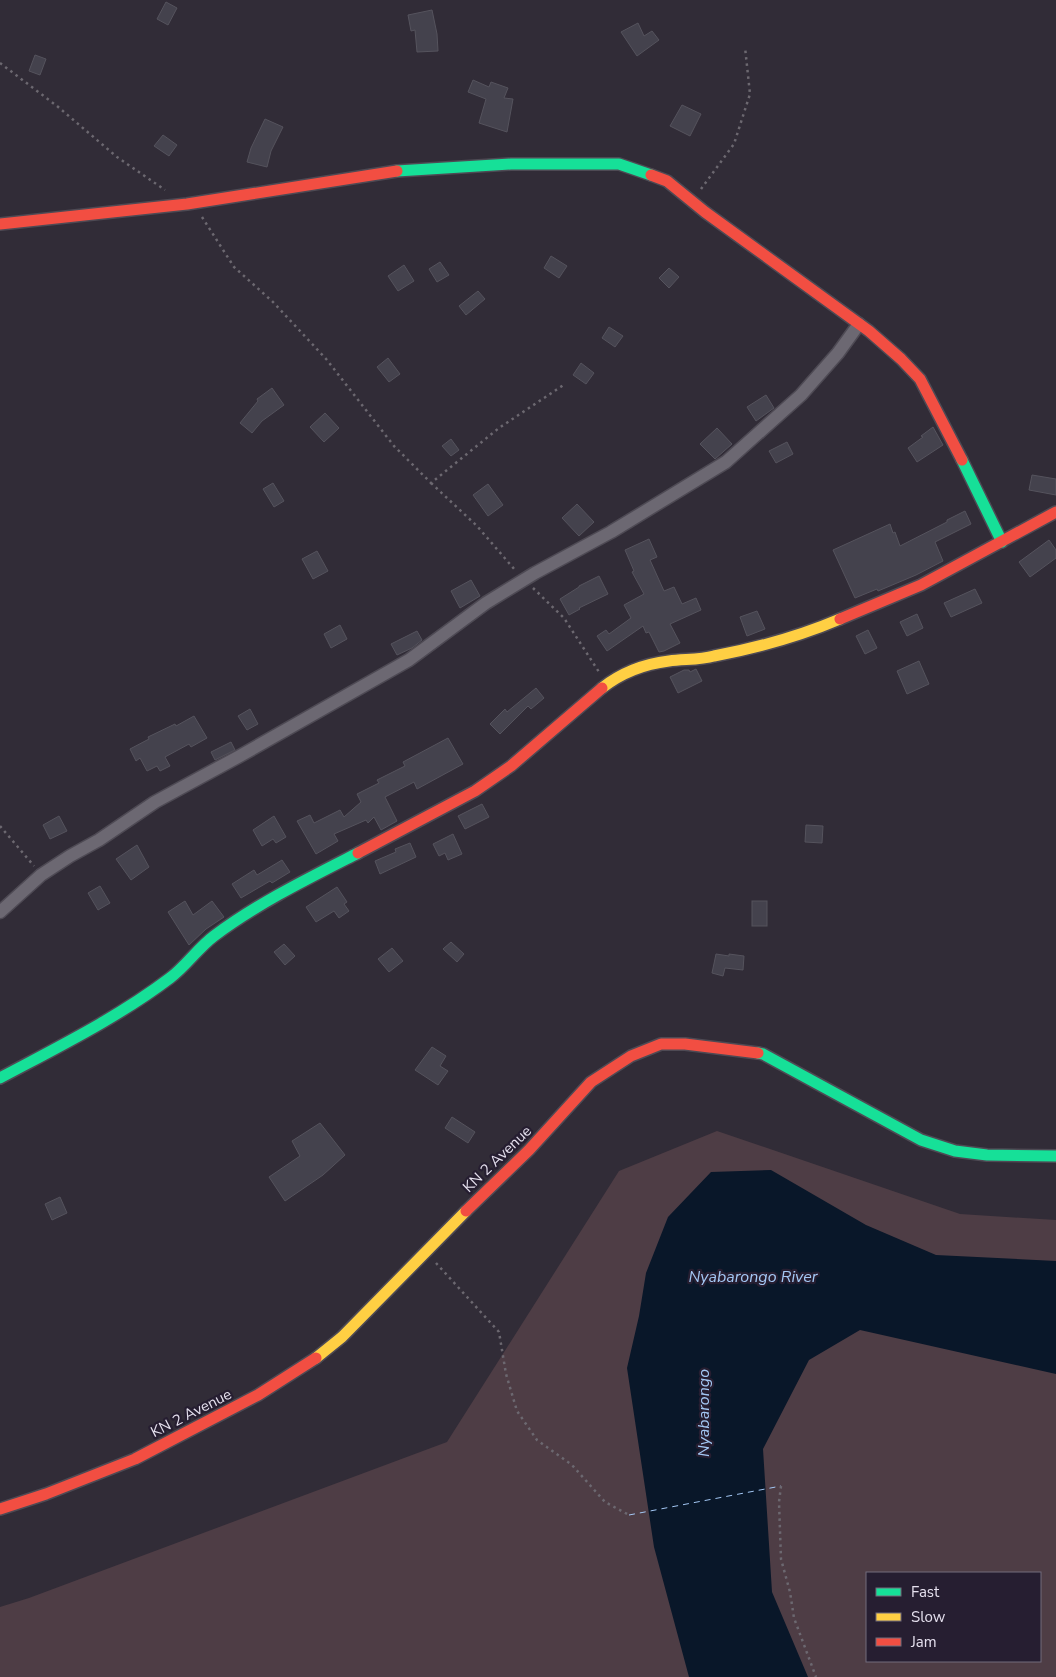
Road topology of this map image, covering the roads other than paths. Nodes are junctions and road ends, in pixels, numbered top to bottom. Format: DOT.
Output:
graph roads {
  1 [pos="0,224"];
  2 [pos="859,324"];
  3 [pos="1056,512"];
  4 [pos="1002,542"];
  5 [pos="0,912"];
  6 [pos="0,1078"];
  7 [pos="1056,1156"];
  8 [pos="0,1509"];
  1 -- 2 [label="street"];
  2 -- 4 [label="street"];
  2 -- 5 [label="street"];
  3 -- 4 [label="street"];
  4 -- 6 [label="street"];
  7 -- 8 [label="street, KN 2 Avenue"];
}
